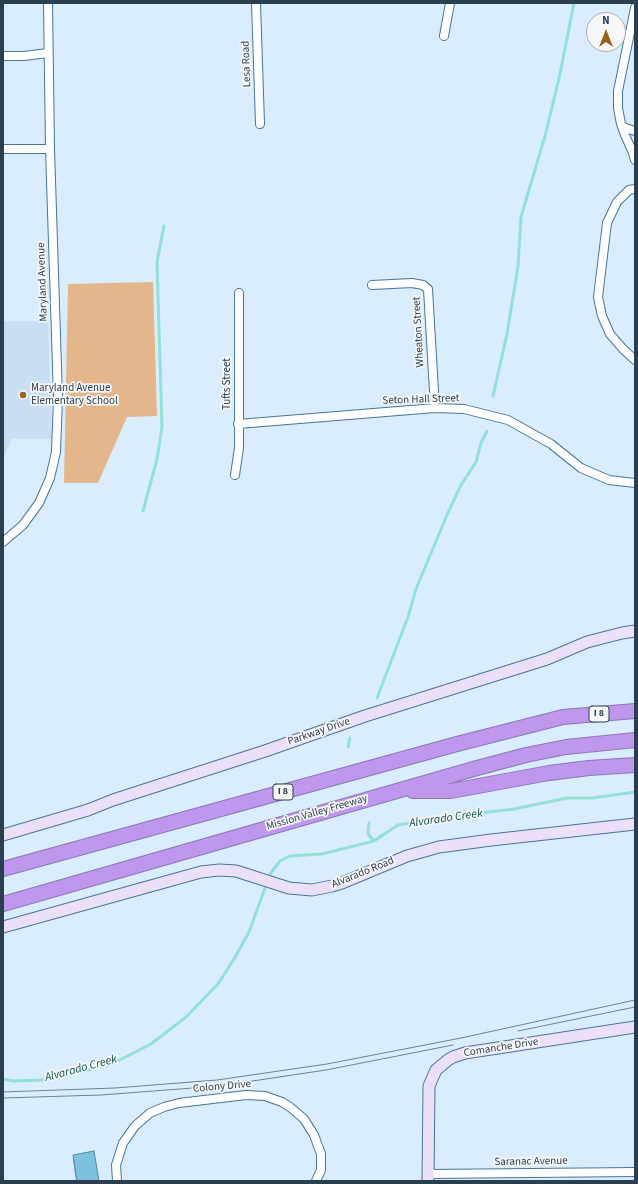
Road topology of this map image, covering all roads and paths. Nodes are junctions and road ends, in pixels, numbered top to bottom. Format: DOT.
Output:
graph roads {
  1 [pos="48,3"];
  2 [pos="256,3"];
  3 [pos="450,3"];
  4 [pos="635,8"];
  5 [pos="444,36"];
  6 [pos="48,53"];
  7 [pos="3,56"];
  8 [pos="260,124"];
  9 [pos="621,124"];
  10 [pos="635,131"];
  11 [pos="3,149"];
  12 [pos="50,149"];
  13 [pos="634,155"];
  14 [pos="635,189"];
  15 [pos="372,285"];
  16 [pos="239,292"];
  17 [pos="635,360"];
  18 [pos="435,408"];
  19 [pos="238,424"];
  20 [pos="235,475"];
  21 [pos="635,483"];
  22 [pos="3,542"];
  23 [pos="635,631"];
  24 [pos="635,701"];
  25 [pos="635,711"];
  26 [pos="563,717"];
  27 [pos="635,740"];
  28 [pos="635,765"];
  29 [pos="395,791"];
  30 [pos="635,824"];
  31 [pos="3,835"];
  32 [pos="3,869"];
  33 [pos="3,904"];
  34 [pos="3,927"];
  35 [pos="635,1027"];
  36 [pos="635,1172"];
  37 [pos="428,1178"];
  38 [pos="117,1181"];
  39 [pos="316,1181"];
  1 -- 6 [label="street, Maryland Avenue"];
  2 -- 8 [label="street, Lesa Road"];
  3 -- 5 [label="street"];
  4 -- 9 [label="street"];
  6 -- 7 [label="street"];
  6 -- 12 [label="street, Maryland Avenue"];
  9 -- 10 [label="street"];
  9 -- 13 [label="street"];
  11 -- 12 [label="street"];
  12 -- 22 [label="street, Maryland Avenue"];
  14 -- 17 [label="street"];
  15 -- 18 [label="street, Wheaton Street"];
  16 -- 19 [label="street, Tufts Street"];
  18 -- 19 [label="street, Seton Hall Street"];
  18 -- 21 [label="street, Seton Hall Street"];
  19 -- 20 [label="street, Tufts Street"];
  23 -- 31 [label="street, Parkway Drive"];
  24 -- 26 [label="highway"];
  25 -- 26 [label="highway, I 8"];
  26 -- 32 [label="highway, I 8"];
  27 -- 29 [label="highway, Mission Valley Freeway"];
  28 -- 29 [label="highway"];
  29 -- 33 [label="highway, Mission Valley Freeway"];
  30 -- 34 [label="street, Alvarado Road"];
  35 -- 37 [label="street, Comanche Drive"];
  36 -- 37 [label="street, Saranac Avenue"];
  38 -- 39 [label="street, Colony Drive"];
}
